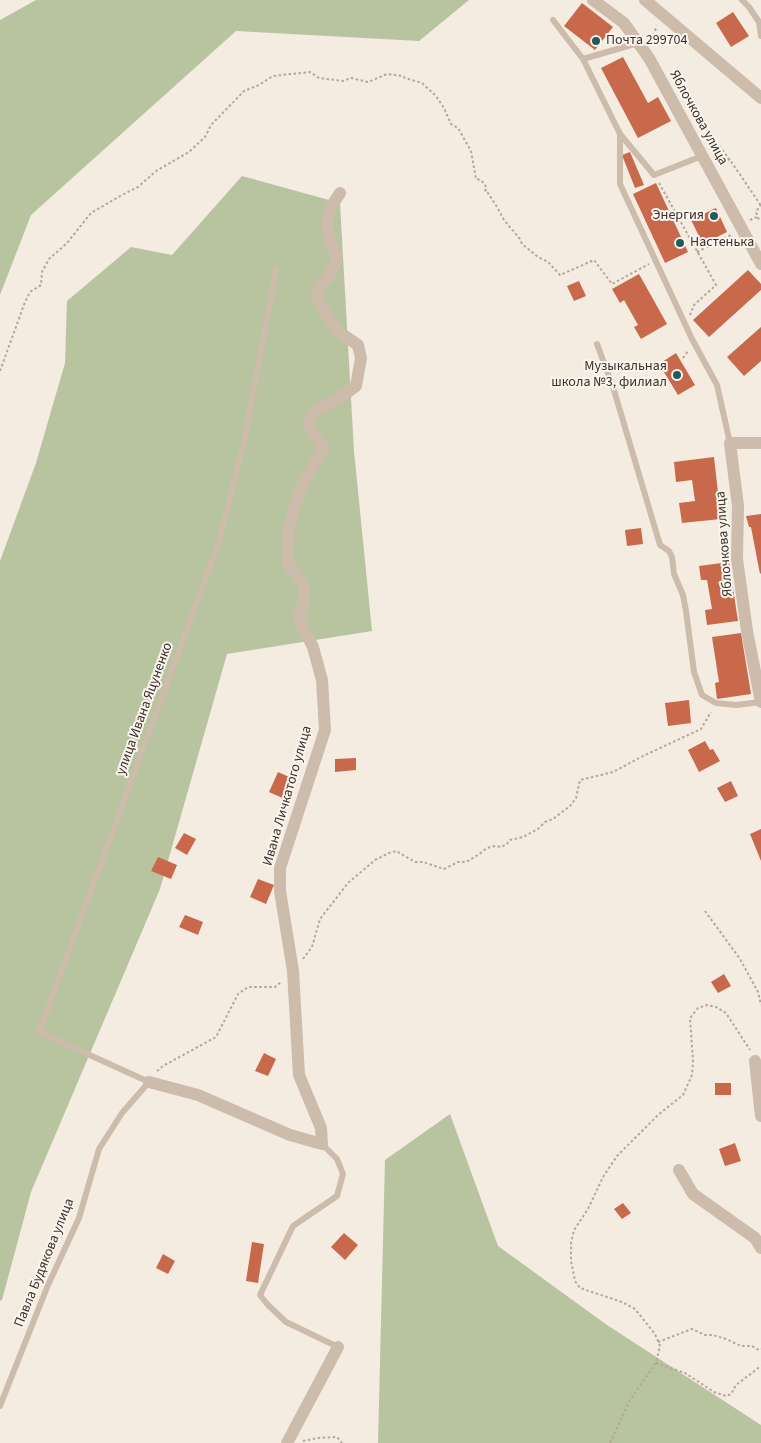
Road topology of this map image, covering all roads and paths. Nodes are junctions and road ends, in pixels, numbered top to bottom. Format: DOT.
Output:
graph roads {
  1 [pos="594,0"];
  2 [pos="645,0"];
  3 [pos="742,0"];
  4 [pos="553,20"];
  5 [pos="761,36"];
  6 [pos="638,43"];
  7 [pos="583,59"];
  8 [pos="761,87"];
  9 [pos="761,98"];
  10 [pos="620,134"];
  11 [pos="702,156"];
  12 [pos="654,175"];
  13 [pos="340,193"];
  14 [pos="761,204"];
  15 [pos="761,220"];
  16 [pos="728,237"];
  17 [pos="697,252"];
  18 [pos="655,260"];
  19 [pos="761,264"];
  20 [pos="276,270"];
  21 [pos="694,305"];
  22 [pos="596,344"];
  23 [pos="0,371"];
  24 [pos="730,443"];
  25 [pos="761,443"];
  26 [pos="761,702"];
  27 [pos="716,703"];
  28 [pos="705,911"];
  29 [pos="293,969"];
  30 [pos="761,1005"];
  31 [pos="756,1061"];
  32 [pos="149,1082"];
  33 [pos="761,1116"];
  34 [pos="322,1144"];
  35 [pos="679,1170"];
  36 [pos="761,1248"];
  37 [pos="658,1342"];
  38 [pos="338,1347"];
  39 [pos="761,1349"];
  40 [pos="656,1363"];
  41 [pos="761,1366"];
  42 [pos="0,1406"];
  43 [pos="287,1443"];
  44 [pos="296,1443"];
  45 [pos="342,1443"];
  46 [pos="610,1443"];
  1 -- 6 [label="street, Яблочкова улица"];
  2 -- 9 [label="street"];
  3 -- 5 [label="lane"];
  4 -- 7 [label="lane"];
  6 -- 7 [label="lane"];
  6 -- 11 [label="street, Яблочкова улица"];
  7 -- 10 [label="lane"];
  8 -- 9 [label="lane"];
  10 -- 12 [label="lane"];
  10 -- 18 [label="lane"];
  11 -- 12 [label="lane"];
  11 -- 14 [label="path"];
  11 -- 19 [label="street, Яблочкова улица"];
  12 -- 17 [label="path"];
  13 -- 29 [label="street, Ивана Личкатого улица"];
  14 -- 15 [label="path"];
  16 -- 17 [label="path"];
  17 -- 21 [label="path"];
  18 -- 23 [label="path"];
  18 -- 24 [label="lane"];
  20 -- 32 [label="lane, улица Ивана Яцуненко"];
  22 -- 27 [label="lane"];
  24 -- 25 [label="street"];
  24 -- 26 [label="street, Яблочкова улица"];
  26 -- 27 [label="lane"];
  27 -- 29 [label="path"];
  28 -- 30 [label="path"];
  29 -- 32 [label="path"];
  29 -- 34 [label="street, Ивана Личкатого улица"];
  31 -- 33 [label="street"];
  31 -- 37 [label="path"];
  32 -- 34 [label="street"];
  32 -- 42 [label="lane, Павла Будякова улица"];
  34 -- 38 [label="lane"];
  35 -- 36 [label="street"];
  37 -- 39 [label="path"];
  37 -- 40 [label="path"];
  38 -- 43 [label="street"];
  40 -- 41 [label="path"];
  40 -- 46 [label="path"];
  44 -- 45 [label="path"];
}
